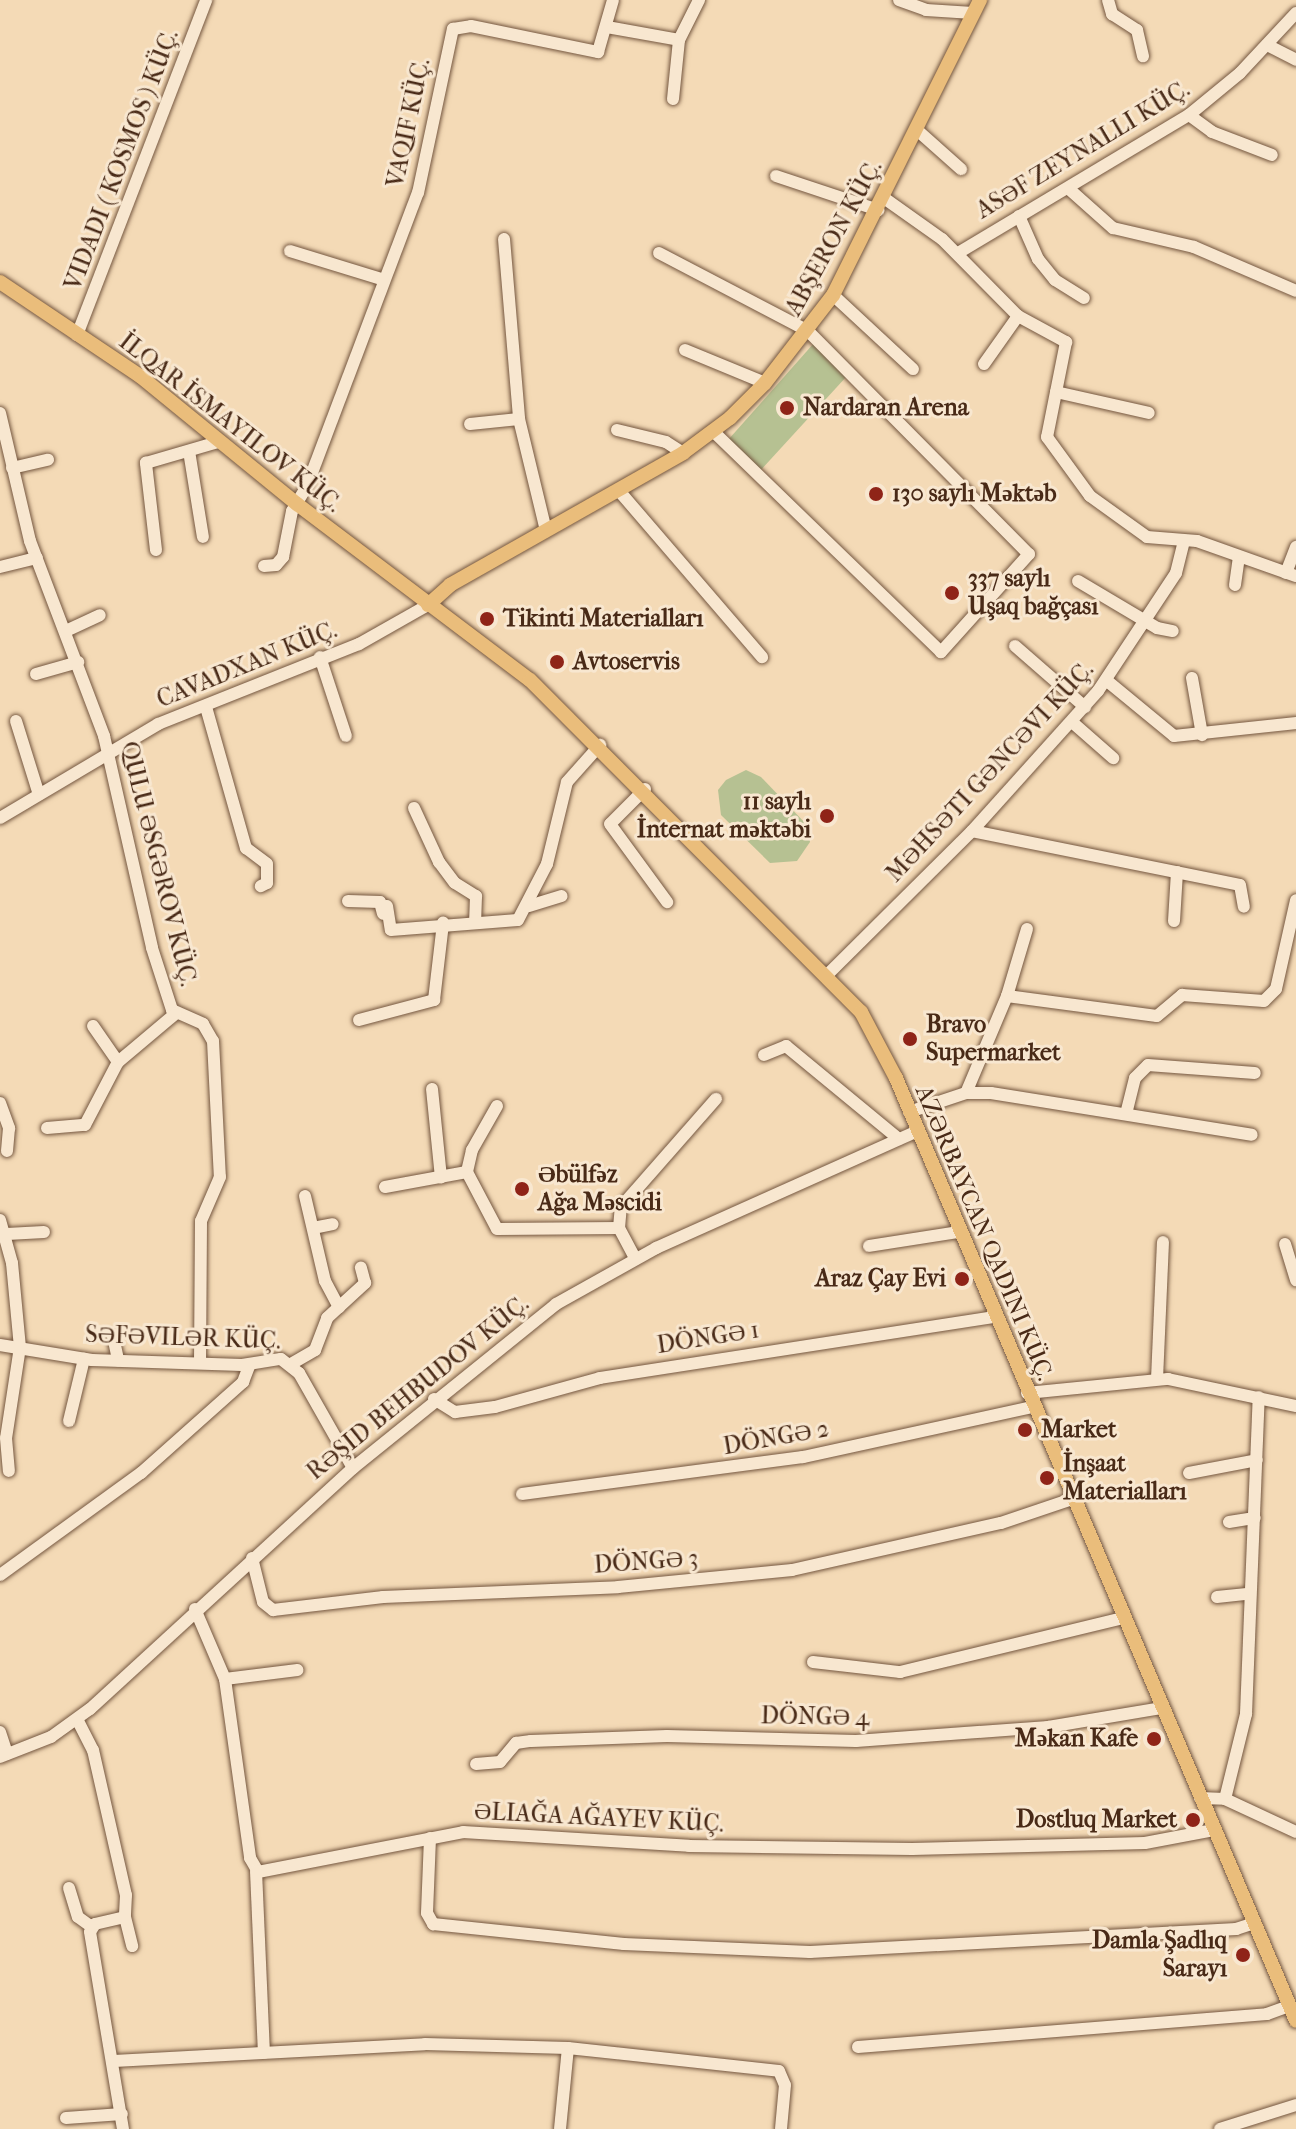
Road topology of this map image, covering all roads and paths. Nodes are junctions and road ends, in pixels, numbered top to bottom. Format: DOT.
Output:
graph roads {
  1 [pos="206,0"];
  2 [pos="613,0"];
  3 [pos="699,0"];
  4 [pos="899,0"];
  5 [pos="1108,0"];
  6 [pos="977,7"];
  7 [pos="1296,13"];
  8 [pos="607,27"];
  9 [pos="679,40"];
  10 [pos="1267,45"];
  11 [pos="1143,56"];
  12 [pos="1296,60"];
  13 [pos="673,99"];
  14 [pos="1189,115"];
  15 [pos="917,130"];
  16 [pos="1272,155"];
  17 [pos="961,169"];
  18 [pos="776,176"];
  19 [pos="1069,189"];
  20 [pos="881,204"];
  21 [pos="1019,216"];
  22 [pos="504,239"];
  23 [pos="290,251"];
  24 [pos="659,253"];
  25 [pos="958,253"];
  26 [pos="384,280"];
  27 [pos="0,282"];
  28 [pos="1296,291"];
  29 [pos="833,295"];
  30 [pos="1084,298"];
  31 [pos="1018,316"];
  32 [pos="808,331"];
  33 [pos="77,335"];
  34 [pos="685,350"];
  35 [pos="984,364"];
  36 [pos="913,369"];
  37 [pos="765,383"];
  38 [pos="1056,392"];
  39 [pos="0,413"];
  40 [pos="1149,413"];
  41 [pos="519,419"];
  42 [pos="470,424"];
  43 [pos="617,430"];
  44 [pos="713,431"];
  45 [pos="218,442"];
  46 [pos="189,451"];
  47 [pos="683,453"];
  48 [pos="48,460"];
  49 [pos="12,468"];
  50 [pos="620,492"];
  51 [pos="297,504"];
  52 [pos="546,531"];
  53 [pos="203,537"];
  54 [pos="1184,541"];
  55 [pos="1296,547"];
  56 [pos="156,550"];
  57 [pos="37,558"];
  58 [pos="1239,558"];
  59 [pos="264,566"];
  60 [pos="0,567"];
  61 [pos="1291,575"];
  62 [pos="1078,581"];
  63 [pos="1235,585"];
  64 [pos="428,605"];
  65 [pos="100,615"];
  66 [pos="1146,621"];
  67 [pos="68,630"];
  68 [pos="1173,631"];
  69 [pos="1015,646"];
  70 [pos="320,657"];
  71 [pos="762,657"];
  72 [pos="78,662"];
  73 [pos="36,674"];
  74 [pos="1192,678"];
  75 [pos="1106,680"];
  76 [pos="206,707"];
  77 [pos="1085,707"];
  78 [pos="16,721"];
  79 [pos="1072,722"];
  80 [pos="1296,723"];
  81 [pos="1202,735"];
  82 [pos="346,736"];
  83 [pos="600,745"];
  84 [pos="109,754"];
  85 [pos="1113,758"];
  86 [pos="645,789"];
  87 [pos="39,795"];
  88 [pos="414,808"];
  89 [pos="0,818"];
  90 [pos="972,831"];
  91 [pos="1177,872"];
  92 [pos="261,886"];
  93 [pos="562,896"];
  94 [pos="1296,900"];
  95 [pos="348,901"];
  96 [pos="667,902"];
  97 [pos="387,906"];
  98 [pos="529,906"];
  99 [pos="1244,907"];
  100 [pos="1174,921"];
  101 [pos="475,922"];
  102 [pos="443,923"];
  103 [pos="1027,929"];
  104 [pos="391,930"];
  105 [pos="828,974"];
  106 [pos="1007,996"];
  107 [pos="175,1014"];
  108 [pos="359,1020"];
  109 [pos="93,1026"];
  110 [pos="764,1055"];
  111 [pos="118,1062"];
  112 [pos="1255,1073"];
  113 [pos="432,1089"];
  114 [pos="966,1093"];
  115 [pos="716,1099"];
  116 [pos="0,1103"];
  117 [pos="497,1106"];
  118 [pos="909,1112"];
  119 [pos="1126,1114"];
  120 [pos="47,1128"];
  121 [pos="917,1131"];
  122 [pos="1252,1135"];
  123 [pos="899,1139"];
  124 [pos="7,1151"];
  125 [pos="467,1172"];
  126 [pos="441,1178"];
  127 [pos="385,1187"];
  128 [pos="305,1196"];
  129 [pos="0,1220"];
  130 [pos="333,1224"];
  131 [pos="313,1228"];
  132 [pos="619,1228"];
  133 [pos="44,1232"];
  134 [pos="958,1232"];
  135 [pos="7,1234"];
  136 [pos="1163,1242"];
  137 [pos="1285,1244"];
  138 [pos="869,1246"];
  139 [pos="635,1258"];
  140 [pos="361,1268"];
  141 [pos="1296,1280"];
  142 [pos="339,1307"];
  143 [pos="995,1317"];
  144 [pos="113,1336"];
  145 [pos="0,1345"];
  146 [pos="20,1347"];
  147 [pos="84,1359"];
  148 [pos="118,1360"];
  149 [pos="200,1360"];
  150 [pos="250,1364"];
  151 [pos="291,1364"];
  152 [pos="1157,1379"];
  153 [pos="1259,1397"];
  154 [pos="434,1399"];
  155 [pos="1030,1400"];
  156 [pos="1296,1406"];
  157 [pos="69,1421"];
  158 [pos="1257,1460"];
  159 [pos="353,1468"];
  160 [pos="9,1471"];
  161 [pos="1189,1473"];
  162 [pos="522,1494"];
  163 [pos="1072,1499"];
  164 [pos="1255,1518"];
  165 [pos="1229,1522"];
  166 [pos="252,1558"];
  167 [pos="0,1575"];
  168 [pos="1247,1594"];
  169 [pos="1217,1597"];
  170 [pos="195,1609"];
  171 [pos="1123,1618"];
  172 [pos="813,1662"];
  173 [pos="297,1670"];
  174 [pos="225,1679"];
  175 [pos="1162,1708"];
  176 [pos="77,1719"];
  177 [pos="0,1732"];
  178 [pos="4,1756"];
  179 [pos="476,1764"];
  180 [pos="1200,1798"];
  181 [pos="1225,1799"];
  182 [pos="1214,1830"];
  183 [pos="1296,1832"];
  184 [pos="430,1838"];
  185 [pos="256,1871"];
  186 [pos="69,1888"];
  187 [pos="125,1917"];
  188 [pos="1254,1923"];
  189 [pos="92,1927"];
  190 [pos="132,1946"];
  191 [pos="1289,2006"];
  192 [pos="1296,2021"];
  193 [pos="858,2047"];
  194 [pos="568,2048"];
  195 [pos="264,2053"];
  196 [pos="114,2061"];
  197 [pos="1296,2105"];
  198 [pos="122,2114"];
  199 [pos="66,2118"];
  200 [pos="123,2129"];
  201 [pos="560,2129"];
  202 [pos="781,2129"];
  203 [pos="1220,2129"];
  1 -- 33 [label="street, VIDADI ( KOSMOS ) KÜÇ."];
  2 -- 8 [label="street, VAQIF KÜÇ."];
  3 -- 9 [label="street"];
  4 -- 6 [label="street"];
  5 -- 11 [label="street"];
  6 -- 15 [label="main road, ABŞERON KÜÇ."];
  7 -- 10 [label="street"];
  8 -- 9 [label="street"];
  8 -- 26 [label="street, VAQIF KÜÇ."];
  9 -- 13 [label="street"];
  10 -- 12 [label="street"];
  10 -- 14 [label="street"];
  14 -- 16 [label="street"];
  14 -- 19 [label="street"];
  15 -- 17 [label="street"];
  15 -- 20 [label="main road, ABŞERON KÜÇ."];
  18 -- 20 [label="street"];
  19 -- 21 [label="street"];
  19 -- 28 [label="street"];
  20 -- 25 [label="street"];
  20 -- 29 [label="main road, ABŞERON KÜÇ."];
  21 -- 25 [label="street"];
  21 -- 30 [label="street"];
  22 -- 41 [label="street"];
  23 -- 26 [label="street"];
  24 -- 32 [label="street"];
  25 -- 31 [label="street"];
  26 -- 51 [label="street, VAQIF KÜÇ."];
  27 -- 33 [label="main road"];
  29 -- 32 [label="main road, ABŞERON KÜÇ."];
  29 -- 36 [label="street"];
  31 -- 35 [label="street"];
  31 -- 38 [label="street"];
  32 -- 37 [label="main road, ABŞERON KÜÇ."];
  32 -- 44 [label="street"];
  33 -- 45 [label="main road"];
  34 -- 37 [label="street"];
  37 -- 44 [label="main road, ABŞERON KÜÇ."];
  38 -- 40 [label="street"];
  38 -- 54 [label="street"];
  39 -- 49 [label="street, QULU ƏSGƏROV KÜÇ."];
  41 -- 42 [label="street"];
  41 -- 52 [label="street"];
  43 -- 47 [label="street"];
  44 -- 47 [label="main road, ABŞERON KÜÇ."];
  45 -- 46 [label="street"];
  45 -- 51 [label="main road"];
  46 -- 53 [label="street"];
  46 -- 56 [label="street"];
  47 -- 50 [label="main road, ABŞERON KÜÇ."];
  48 -- 49 [label="street"];
  49 -- 57 [label="street, QULU ƏSGƏROV KÜÇ."];
  50 -- 52 [label="main road, ABŞERON KÜÇ."];
  50 -- 71 [label="street"];
  51 -- 59 [label="street, VAQIF KÜÇ."];
  51 -- 64 [label="main road"];
  52 -- 64 [label="main road, ABŞERON KÜÇ."];
  54 -- 58 [label="street"];
  54 -- 66 [label="street, MƏHSƏTI GƏNCƏVI KÜÇ."];
  55 -- 61 [label="street"];
  57 -- 60 [label="street"];
  57 -- 67 [label="street, QULU ƏSGƏROV KÜÇ."];
  58 -- 61 [label="street"];
  58 -- 63 [label="street"];
  62 -- 66 [label="street"];
  64 -- 70 [label="street, CAVADXAN KÜÇ."];
  64 -- 83 [label="main road"];
  65 -- 67 [label="street"];
  66 -- 68 [label="street"];
  66 -- 75 [label="street, MƏHSƏTI GƏNCƏVI KÜÇ."];
  67 -- 72 [label="street, QULU ƏSGƏROV KÜÇ."];
  69 -- 77 [label="street"];
  70 -- 76 [label="street, CAVADXAN KÜÇ."];
  70 -- 82 [label="street"];
  72 -- 73 [label="street"];
  72 -- 84 [label="street, QULU ƏSGƏROV KÜÇ."];
  74 -- 81 [label="street"];
  75 -- 77 [label="street, MƏHSƏTI GƏNCƏVI KÜÇ."];
  75 -- 81 [label="street"];
  76 -- 84 [label="street, CAVADXAN KÜÇ."];
  76 -- 92 [label="street"];
  77 -- 79 [label="street, MƏHSƏTI GƏNCƏVI KÜÇ."];
  78 -- 87 [label="street"];
  79 -- 85 [label="street"];
  79 -- 90 [label="street, MƏHSƏTI GƏNCƏVI KÜÇ."];
  80 -- 81 [label="street"];
  83 -- 86 [label="main road"];
  83 -- 98 [label="street"];
  84 -- 87 [label="street, CAVADXAN KÜÇ."];
  84 -- 107 [label="street, QULU ƏSGƏROV KÜÇ."];
  86 -- 96 [label="street"];
  86 -- 105 [label="main road"];
  87 -- 89 [label="street, CAVADXAN KÜÇ."];
  88 -- 101 [label="street"];
  90 -- 91 [label="street"];
  90 -- 105 [label="street, MƏHSƏTI GƏNCƏVI KÜÇ."];
  91 -- 99 [label="street"];
  91 -- 100 [label="street"];
  93 -- 98 [label="street"];
  94 -- 106 [label="street"];
  95 -- 104 [label="street"];
  97 -- 104 [label="street"];
  98 -- 101 [label="street"];
  101 -- 102 [label="street"];
  102 -- 104 [label="street"];
  102 -- 108 [label="street"];
  103 -- 106 [label="street"];
  105 -- 118 [label="main road"];
  106 -- 114 [label="street"];
  107 -- 111 [label="street"];
  107 -- 149 [label="street, QULU ƏSGƏROV KÜÇ."];
  109 -- 111 [label="street"];
  110 -- 123 [label="street"];
  111 -- 120 [label="street"];
  112 -- 119 [label="street"];
  113 -- 126 [label="street"];
  114 -- 118 [label="street"];
  114 -- 119 [label="street"];
  115 -- 132 [label="street"];
  116 -- 124 [label="street"];
  117 -- 125 [label="street"];
  118 -- 121 [label="main road"];
  119 -- 122 [label="street"];
  121 -- 123 [label="street, RƏŞID BEHBUDOV KÜÇ."];
  121 -- 134 [label="main road"];
  123 -- 139 [label="street, RƏŞID BEHBUDOV KÜÇ."];
  125 -- 126 [label="street"];
  125 -- 132 [label="street"];
  126 -- 127 [label="street"];
  128 -- 131 [label="street"];
  129 -- 135 [label="street"];
  130 -- 131 [label="street"];
  131 -- 142 [label="street"];
  132 -- 139 [label="street"];
  133 -- 135 [label="street"];
  134 -- 138 [label="street"];
  134 -- 143 [label="main road"];
  135 -- 146 [label="street"];
  136 -- 152 [label="street"];
  137 -- 141 [label="street"];
  139 -- 154 [label="street, RƏŞID BEHBUDOV KÜÇ."];
  140 -- 142 [label="street"];
  142 -- 151 [label="street"];
  143 -- 154 [label="street, DÖNGƏ 1"];
  143 -- 155 [label="main road"];
  144 -- 148 [label="street"];
  145 -- 146 [label="street, SƏFƏVILƏR KÜÇ."];
  146 -- 147 [label="street, SƏFƏVILƏR KÜÇ."];
  146 -- 160 [label="street"];
  147 -- 148 [label="street, SƏFƏVILƏR KÜÇ."];
  147 -- 157 [label="street"];
  148 -- 149 [label="street, SƏFƏVILƏR KÜÇ."];
  149 -- 150 [label="street, SƏFƏVILƏR KÜÇ."];
  150 -- 151 [label="street, SƏFƏVILƏR KÜÇ."];
  150 -- 167 [label="street"];
  151 -- 159 [label="street, SƏFƏVILƏR KÜÇ."];
  152 -- 153 [label="street, DÖNGƏ 2"];
  152 -- 155 [label="street, DÖNGƏ 2"];
  153 -- 156 [label="street, DÖNGƏ 2"];
  153 -- 158 [label="street"];
  154 -- 159 [label="street, RƏŞID BEHBUDOV KÜÇ."];
  155 -- 162 [label="street, DÖNGƏ 2"];
  155 -- 163 [label="main road"];
  158 -- 161 [label="street"];
  158 -- 164 [label="street"];
  159 -- 166 [label="street, RƏŞID BEHBUDOV KÜÇ."];
  163 -- 166 [label="street, DÖNGƏ 3"];
  163 -- 171 [label="main road"];
  164 -- 165 [label="street"];
  164 -- 168 [label="street"];
  166 -- 170 [label="street, RƏŞID BEHBUDOV KÜÇ."];
  168 -- 169 [label="street"];
  168 -- 181 [label="street"];
  170 -- 174 [label="street"];
  170 -- 176 [label="street, RƏŞID BEHBUDOV KÜÇ."];
  171 -- 172 [label="street"];
  171 -- 175 [label="main road"];
  173 -- 174 [label="street"];
  174 -- 185 [label="street"];
  175 -- 179 [label="street, DÖNGƏ 4"];
  175 -- 180 [label="main road"];
  176 -- 178 [label="street, RƏŞID BEHBUDOV KÜÇ."];
  176 -- 187 [label="street"];
  177 -- 178 [label="street"];
  180 -- 181 [label="street"];
  180 -- 182 [label="main road"];
  181 -- 183 [label="street"];
  182 -- 184 [label="street, ƏLIAĞA AĞAYEV KÜÇ."];
  182 -- 188 [label="main road"];
  184 -- 185 [label="street, ƏLIAĞA AĞAYEV KÜÇ."];
  184 -- 188 [label="street"];
  185 -- 195 [label="street"];
  186 -- 189 [label="street"];
  187 -- 189 [label="street"];
  187 -- 190 [label="street"];
  188 -- 191 [label="main road"];
  189 -- 196 [label="street"];
  191 -- 192 [label="main road"];
  191 -- 193 [label="street"];
  194 -- 195 [label="street"];
  194 -- 201 [label="street"];
  194 -- 202 [label="street"];
  195 -- 196 [label="street"];
  196 -- 198 [label="street"];
  197 -- 203 [label="street"];
  198 -- 199 [label="street"];
  198 -- 200 [label="street"];
}
